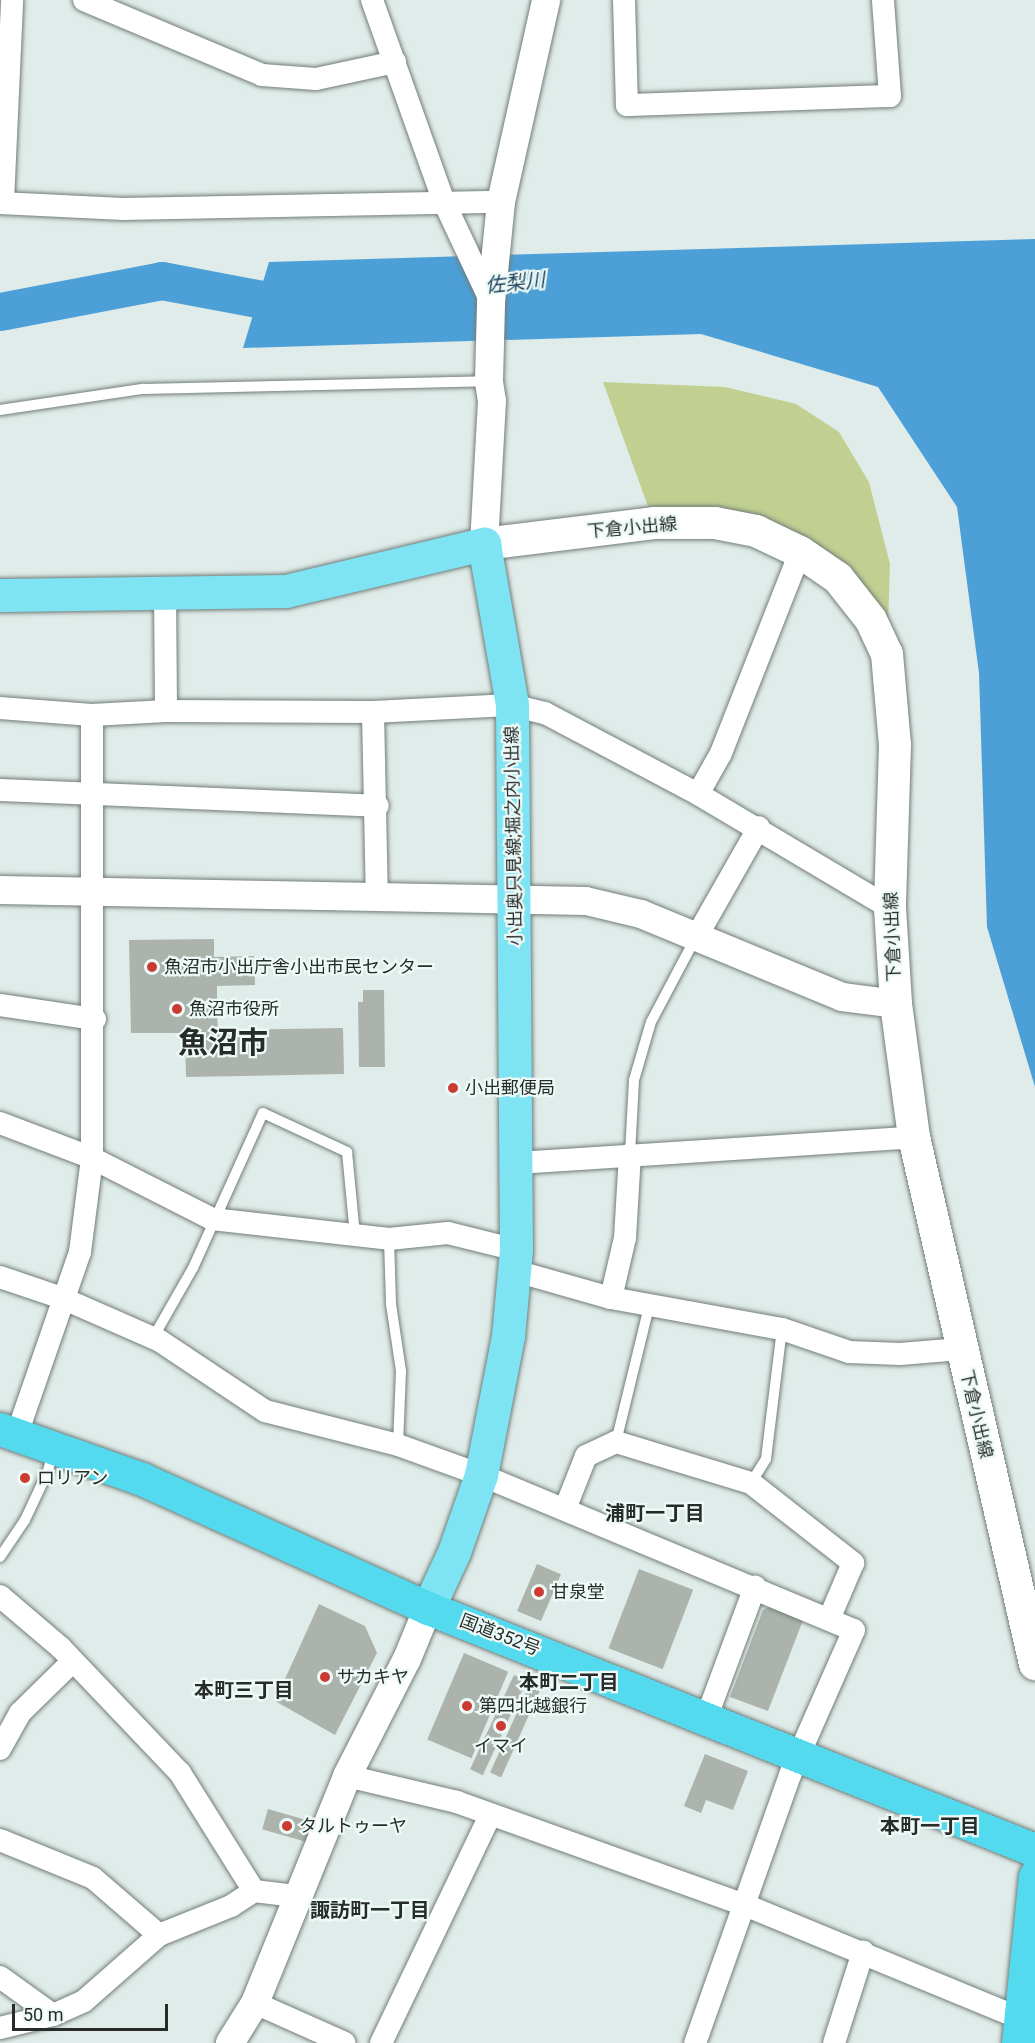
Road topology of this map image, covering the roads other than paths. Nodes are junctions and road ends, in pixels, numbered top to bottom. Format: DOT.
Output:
graph roads {
  1 [pos="12,0"];
  2 [pos="84,0"];
  3 [pos="372,0"];
  4 [pos="546,0"];
  5 [pos="624,0"];
  6 [pos="883,0"];
  7 [pos="395,62"];
  8 [pos="444,202"];
  9 [pos="501,202"];
  10 [pos="2,203"];
  11 [pos="491,302"];
  12 [pos="489,381"];
  13 [pos="0,410"];
  14 [pos="484,544"];
  15 [pos="800,552"];
  16 [pos="165,592"];
  17 [pos="0,595"];
  18 [pos="512,705"];
  19 [pos="0,708"];
  20 [pos="166,711"];
  21 [pos="373,712"];
  22 [pos="92,715"];
  23 [pos="0,790"];
  24 [pos="93,794"];
  25 [pos="698,794"];
  26 [pos="378,807"];
  27 [pos="759,827"];
  28 [pos="0,890"];
  29 [pos="92,894"];
  30 [pos="377,898"];
  31 [pos="514,898"];
  32 [pos="890,908"];
  33 [pos="697,936"];
  34 [pos="896,1004"];
  35 [pos="0,1005"];
  36 [pos="94,1019"];
  37 [pos="0,1123"];
  38 [pos="914,1137"];
  39 [pos="630,1154"];
  40 [pos="92,1158"];
  41 [pos="518,1163"];
  42 [pos="213,1219"];
  43 [pos="355,1235"];
  44 [pos="389,1239"];
  45 [pos="514,1259"];
  46 [pos="0,1277"];
  47 [pos="62,1298"];
  48 [pos="611,1298"];
  49 [pos="650,1302"];
  50 [pos="782,1329"];
  51 [pos="153,1338"];
  52 [pos="961,1349"];
  53 [pos="8,1432"];
  54 [pos="616,1442"];
  55 [pos="398,1445"];
  56 [pos="54,1448"];
  57 [pos="481,1475"];
  58 [pos="751,1483"];
  59 [pos="565,1509"];
  60 [pos="0,1557"];
  61 [pos="755,1587"];
  62 [pos="0,1596"];
  63 [pos="428,1608"];
  64 [pos="831,1617"];
  65 [pos="74,1661"];
  66 [pos="1035,1664"];
  67 [pos="707,1716"];
  68 [pos="0,1749"];
  69 [pos="799,1755"];
  70 [pos="347,1776"];
  71 [pos="490,1816"];
  72 [pos="0,1840"];
  73 [pos="1035,1850"];
  74 [pos="1035,1876"];
  75 [pos="254,1892"];
  76 [pos="296,1896"];
  77 [pos="745,1905"];
  78 [pos="159,1935"];
  79 [pos="863,1952"];
  80 [pos="0,1977"];
  81 [pos="255,2002"];
  82 [pos="53,2015"];
  83 [pos="0,2028"];
  84 [pos="1025,2029"];
  85 [pos="230,2043"];
  86 [pos="345,2043"];
  87 [pos="381,2043"];
  88 [pos="695,2043"];
  89 [pos="834,2043"];
  1 -- 10 [label="street"];
  2 -- 7 [label="street"];
  3 -- 7 [label="street"];
  4 -- 9 [label="street"];
  5 -- 6 [label="street"];
  7 -- 8 [label="street"];
  8 -- 9 [label="street"];
  8 -- 10 [label="street"];
  8 -- 11 [label="street"];
  9 -- 11 [label="street"];
  11 -- 12 [label="street"];
  12 -- 13 [label="lane"];
  12 -- 14 [label="street"];
  14 -- 15 [label="main road, 下倉小出線"];
  14 -- 16 [label="main road"];
  14 -- 18 [label="main road, 小出奥只見線;堀之内小出線"];
  15 -- 25 [label="street"];
  15 -- 32 [label="main road, 下倉小出線"];
  16 -- 17 [label="main road"];
  16 -- 20 [label="street"];
  18 -- 21 [label="street"];
  18 -- 25 [label="street"];
  18 -- 31 [label="main road, 小出奥只見線;堀之内小出線"];
  19 -- 22 [label="street"];
  20 -- 21 [label="street"];
  20 -- 22 [label="street"];
  21 -- 26 [label="street"];
  22 -- 24 [label="street"];
  23 -- 24 [label="street"];
  24 -- 26 [label="street"];
  24 -- 29 [label="street"];
  25 -- 27 [label="street"];
  26 -- 30 [label="street"];
  27 -- 32 [label="street"];
  27 -- 33 [label="street"];
  28 -- 29 [label="street"];
  29 -- 30 [label="street"];
  29 -- 36 [label="street"];
  30 -- 31 [label="street"];
  31 -- 33 [label="street"];
  31 -- 41 [label="main road, 小出奥只見線;堀之内小出線"];
  32 -- 34 [label="main road, 下倉小出線"];
  33 -- 34 [label="street"];
  33 -- 39 [label="lane"];
  34 -- 38 [label="main road, 下倉小出線"];
  35 -- 36 [label="street"];
  36 -- 40 [label="street"];
  37 -- 40 [label="street"];
  38 -- 39 [label="street"];
  38 -- 52 [label="main road, 下倉小出線"];
  39 -- 41 [label="street"];
  39 -- 48 [label="street"];
  40 -- 42 [label="street"];
  40 -- 47 [label="street"];
  41 -- 45 [label="main road, 小出奥只見線;堀之内小出線"];
  42 -- 43 [label="street"];
  42 -- 43 [label="lane"];
  42 -- 51 [label="lane"];
  43 -- 44 [label="street"];
  44 -- 45 [label="street"];
  44 -- 55 [label="lane"];
  45 -- 48 [label="street"];
  45 -- 57 [label="main road, 小出奥只見線;堀之内小出線"];
  46 -- 47 [label="street"];
  47 -- 51 [label="street"];
  47 -- 53 [label="street"];
  48 -- 49 [label="street"];
  49 -- 50 [label="street"];
  49 -- 54 [label="lane"];
  50 -- 52 [label="street"];
  50 -- 58 [label="lane"];
  51 -- 55 [label="street"];
  52 -- 66 [label="main road, 下倉小出線"];
  53 -- 56 [label="highway, 国道352号"];
  54 -- 58 [label="street"];
  54 -- 59 [label="street"];
  55 -- 57 [label="street"];
  56 -- 60 [label="lane"];
  56 -- 63 [label="highway, 国道352号"];
  57 -- 59 [label="street"];
  57 -- 63 [label="main road, 小出奥只見線;堀之内小出線"];
  58 -- 64 [label="street"];
  59 -- 61 [label="street"];
  61 -- 64 [label="street"];
  61 -- 67 [label="street"];
  62 -- 65 [label="street"];
  63 -- 67 [label="highway, 国道352号"];
  63 -- 70 [label="street"];
  64 -- 69 [label="street"];
  65 -- 68 [label="street"];
  65 -- 75 [label="street"];
  67 -- 69 [label="highway, 国道352号"];
  69 -- 73 [label="highway, 国道352号"];
  69 -- 77 [label="street"];
  70 -- 71 [label="street"];
  70 -- 76 [label="street"];
  71 -- 77 [label="street"];
  71 -- 87 [label="street"];
  72 -- 78 [label="street"];
  74 -- 84 [label="highway"];
  75 -- 76 [label="street"];
  75 -- 78 [label="street"];
  76 -- 81 [label="street"];
  77 -- 79 [label="street"];
  77 -- 88 [label="street"];
  78 -- 82 [label="street"];
  79 -- 84 [label="street"];
  79 -- 89 [label="street"];
  80 -- 82 [label="street"];
  81 -- 85 [label="street"];
  81 -- 86 [label="street"];
  82 -- 83 [label="street"];
}
